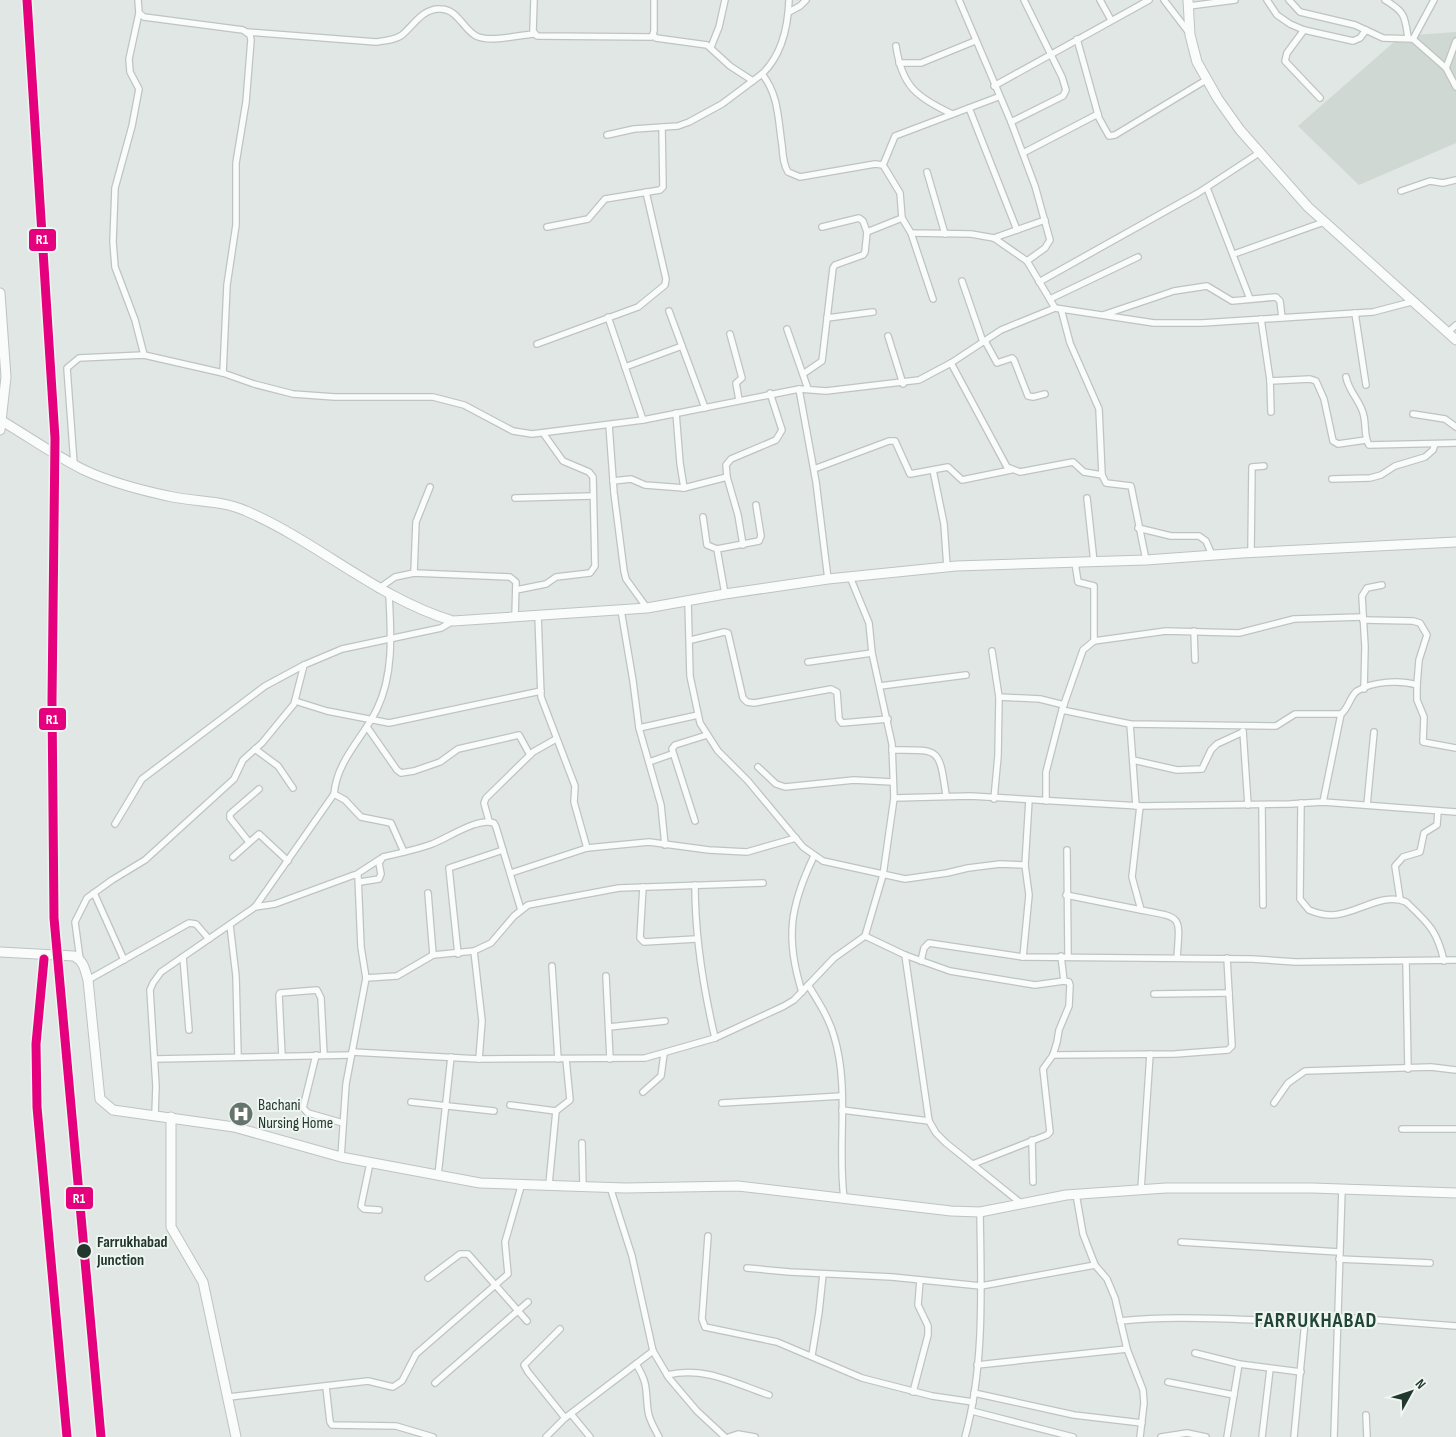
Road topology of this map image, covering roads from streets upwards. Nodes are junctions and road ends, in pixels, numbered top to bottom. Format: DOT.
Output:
graph roads {
  1 [pos="138,0"];
  2 [pos="534,0"];
  3 [pos="654,0"];
  4 [pos="724,0"];
  5 [pos="789,0"];
  6 [pos="806,0"];
  7 [pos="959,0"];
  8 [pos="1024,0"];
  9 [pos="1100,0"];
  10 [pos="1149,0"];
  11 [pos="1164,0"];
  12 [pos="1235,0"];
  13 [pos="1267,0"];
  14 [pos="1289,0"];
  15 [pos="1385,0"];
  16 [pos="1434,0"];
  17 [pos="1188,3"];
  18 [pos="789,12"];
  19 [pos="139,13"];
  20 [pos="1111,20"];
  21 [pos="1304,30"];
  22 [pos="1366,30"];
  23 [pos="247,32"];
  24 [pos="534,34"];
  25 [pos="653,35"];
  26 [pos="1190,35"];
  27 [pos="1077,39"];
  28 [pos="1410,39"];
  29 [pos="974,41"];
  30 [pos="1456,41"];
  31 [pos="711,46"];
  32 [pos="896,46"];
  33 [pos="1050,53"];
  34 [pos="899,62"];
  35 [pos="1446,68"];
  36 [pos="762,74"];
  37 [pos="1206,80"];
  38 [pos="752,81"];
  39 [pos="994,86"];
  40 [pos="1456,86"];
  41 [pos="998,97"];
  42 [pos="1320,98"];
  43 [pos="969,108"];
  44 [pos="952,114"];
  45 [pos="1098,114"];
  46 [pos="1011,122"];
  47 [pos="662,127"];
  48 [pos="607,135"];
  49 [pos="1023,152"];
  50 [pos="1259,153"];
  51 [pos="883,166"];
  52 [pos="928,172"];
  53 [pos="1456,180"];
  54 [pos="1207,188"];
  55 [pos="646,192"];
  56 [pos="1400,192"];
  57 [pos="902,218"];
  58 [pos="1045,220"];
  59 [pos="1324,222"];
  60 [pos="822,226"];
  61 [pos="547,227"];
  62 [pos="1017,230"];
  63 [pos="868,232"];
  64 [pos="911,233"];
  65 [pos="945,234"];
  66 [pos="994,238"];
  67 [pos="1234,254"];
  68 [pos="1138,257"];
  69 [pos="1027,261"];
  70 [pos="962,281"];
  71 [pos="1039,282"];
  72 [pos="0,293"];
  73 [pos="933,299"];
  74 [pos="1050,299"];
  75 [pos="1250,299"];
  76 [pos="1414,301"];
  77 [pos="1058,308"];
  78 [pos="669,311"];
  79 [pos="873,312"];
  80 [pos="1355,313"];
  81 [pos="1101,316"];
  82 [pos="608,317"];
  83 [pos="827,318"];
  84 [pos="1282,318"];
  85 [pos="1261,319"];
  86 [pos="1456,326"];
  87 [pos="788,329"];
  88 [pos="1448,332"];
  89 [pos="730,334"];
  90 [pos="888,336"];
  91 [pos="1456,340"];
  92 [pos="984,341"];
  93 [pos="538,344"];
  94 [pos="682,346"];
  95 [pos="144,355"];
  96 [pos="951,363"];
  97 [pos="625,367"];
  98 [pos="222,373"];
  99 [pos="803,374"];
  100 [pos="1346,377"];
  101 [pos="1270,381"];
  102 [pos="903,384"];
  103 [pos="1366,385"];
  104 [pos="799,388"];
  105 [pos="808,389"];
  106 [pos="770,393"];
  107 [pos="1045,394"];
  108 [pos="739,400"];
  109 [pos="705,408"];
  110 [pos="1271,412"];
  111 [pos="676,414"];
  112 [pos="1413,414"];
  113 [pos="643,420"];
  114 [pos="609,425"];
  115 [pos="1,426"];
  116 [pos="1456,427"];
  117 [pos="543,433"];
  118 [pos="1366,440"];
  119 [pos="1456,443"];
  120 [pos="1435,444"];
  121 [pos="74,464"];
  122 [pos="1264,466"];
  123 [pos="814,469"];
  124 [pos="933,470"];
  125 [pos="1011,470"];
  126 [pos="1102,475"];
  127 [pos="727,477"];
  128 [pos="1332,478"];
  129 [pos="613,481"];
  130 [pos="430,487"];
  131 [pos="684,488"];
  132 [pos="593,496"];
  133 [pos="515,498"];
  134 [pos="1087,498"];
  135 [pos="756,506"];
  136 [pos="703,517"];
  137 [pos="1138,528"];
  138 [pos="1456,542"];
  139 [pos="743,545"];
  140 [pos="717,549"];
  141 [pos="1251,552"];
  142 [pos="1212,555"];
  143 [pos="1146,560"];
  144 [pos="1094,562"];
  145 [pos="1075,563"];
  146 [pos="947,567"];
  147 [pos="414,573"];
  148 [pos="850,577"];
  149 [pos="828,579"];
  150 [pos="1382,585"];
  151 [pos="378,589"];
  152 [pos="516,590"];
  153 [pos="725,594"];
  154 [pos="389,595"];
  155 [pos="688,601"];
  156 [pos="647,608"];
  157 [pos="621,610"];
  158 [pos="538,615"];
  159 [pos="515,617"];
  160 [pos="1363,619"];
  161 [pos="453,621"];
  162 [pos="1194,631"];
  163 [pos="391,640"];
  164 [pos="690,640"];
  165 [pos="1094,641"];
  166 [pos="992,651"];
  167 [pos="872,652"];
  168 [pos="1195,660"];
  169 [pos="808,662"];
  170 [pos="304,665"];
  171 [pos="966,676"];
  172 [pos="1417,685"];
  173 [pos="880,686"];
  174 [pos="1364,689"];
  175 [pos="541,691"];
  176 [pos="999,697"];
  177 [pos="295,701"];
  178 [pos="1063,707"];
  179 [pos="1341,714"];
  180 [pos="698,715"];
  181 [pos="888,719"];
  182 [pos="370,720"];
  183 [pos="1130,724"];
  184 [pos="367,727"];
  185 [pos="639,728"];
  186 [pos="1242,729"];
  187 [pos="1374,732"];
  188 [pos="707,735"];
  189 [pos="556,739"];
  190 [pos="1456,748"];
  191 [pos="255,749"];
  192 [pos="892,750"];
  193 [pos="672,754"];
  194 [pos="530,755"];
  195 [pos="1132,760"];
  196 [pos="649,762"];
  197 [pos="758,767"];
  198 [pos="893,782"];
  199 [pos="293,788"];
  200 [pos="259,789"];
  201 [pos="334,794"];
  202 [pos="946,795"];
  203 [pos="894,798"];
  204 [pos="994,799"];
  205 [pos="1029,800"];
  206 [pos="1046,801"];
  207 [pos="1323,802"];
  208 [pos="1301,803"];
  209 [pos="1367,804"];
  210 [pos="1248,805"];
  211 [pos="1262,805"];
  212 [pos="1138,806"];
  213 [pos="1438,811"];
  214 [pos="1456,812"];
  215 [pos="695,821"];
  216 [pos="489,822"];
  217 [pos="115,824"];
  218 [pos="796,838"];
  219 [pos="249,842"];
  220 [pos="665,846"];
  221 [pos="587,848"];
  222 [pos="503,850"];
  223 [pos="1067,850"];
  224 [pos="404,852"];
  225 [pos="814,856"];
  226 [pos="233,857"];
  227 [pos="380,859"];
  228 [pos="288,861"];
  229 [pos="1025,865"];
  230 [pos="511,873"];
  231 [pos="356,874"];
  232 [pos="883,875"];
  233 [pos="360,882"];
  234 [pos="763,883"];
  235 [pos="694,885"];
  236 [pos="643,886"];
  237 [pos="94,892"];
  238 [pos="428,893"];
  239 [pos="1066,895"];
  240 [pos="1400,899"];
  241 [pos="1263,905"];
  242 [pos="255,907"];
  243 [pos="520,910"];
  244 [pos="1141,910"];
  245 [pos="230,925"];
  246 [pos="866,936"];
  247 [pos="696,938"];
  248 [pos="209,939"];
  249 [pos="474,951"];
  250 [pos="0,952"];
  251 [pos="458,954"];
  252 [pos="433,955"];
  253 [pos="905,955"];
  254 [pos="1064,956"];
  255 [pos="184,957"];
  256 [pos="1023,957"];
  257 [pos="1177,958"];
  258 [pos="1227,958"];
  259 [pos="80,959"];
  260 [pos="124,960"];
  261 [pos="1444,960"];
  262 [pos="1456,960"];
  263 [pos="921,961"];
  264 [pos="1406,961"];
  265 [pos="552,966"];
  266 [pos="606,976"];
  267 [pos="366,978"];
  268 [pos="88,980"];
  269 [pos="1064,981"];
  270 [pos="808,985"];
  271 [pos="802,992"];
  272 [pos="1229,993"];
  273 [pos="1154,994"];
  274 [pos="665,1021"];
  275 [pos="608,1027"];
  276 [pos="189,1030"];
  277 [pos="715,1038"];
  278 [pos="352,1053"];
  279 [pos="664,1054"];
  280 [pos="1150,1054"];
  281 [pos="316,1055"];
  282 [pos="324,1055"];
  283 [pos="1053,1055"];
  284 [pos="238,1056"];
  285 [pos="282,1056"];
  286 [pos="451,1057"];
  287 [pos="154,1059"];
  288 [pos="479,1059"];
  289 [pos="558,1059"];
  290 [pos="610,1059"];
  291 [pos="566,1060"];
  292 [pos="1408,1068"];
  293 [pos="1456,1070"];
  294 [pos="643,1092"];
  295 [pos="842,1096"];
  296 [pos="411,1102"];
  297 [pos="722,1103"];
  298 [pos="1274,1104"];
  299 [pos="510,1105"];
  300 [pos="445,1106"];
  301 [pos="842,1110"];
  302 [pos="494,1111"];
  303 [pos="556,1111"];
  304 [pos="154,1115"];
  305 [pos="171,1117"];
  306 [pos="929,1121"];
  307 [pos="343,1124"];
  308 [pos="1402,1129"];
  309 [pos="1456,1129"];
  310 [pos="1032,1140"];
  311 [pos="582,1143"];
  312 [pos="340,1157"];
  313 [pos="370,1163"];
  314 [pos="973,1164"];
  315 [pos="438,1175"];
  316 [pos="1033,1182"];
  317 [pos="522,1183"];
  318 [pos="549,1184"];
  319 [pos="583,1186"];
  320 [pos="610,1187"];
  321 [pos="1140,1189"];
  322 [pos="1342,1189"];
  323 [pos="1456,1193"];
  324 [pos="1076,1194"];
  325 [pos="844,1198"];
  326 [pos="1022,1204"];
  327 [pos="379,1210"];
  328 [pos="980,1212"];
  329 [pos="708,1236"];
  330 [pos="1182,1242"];
  331 [pos="1340,1252"];
  332 [pos="1339,1259"];
  333 [pos="1430,1263"];
  334 [pos="1095,1265"];
  335 [pos="748,1268"];
  336 [pos="823,1274"];
  337 [pos="428,1278"];
  338 [pos="920,1280"];
  339 [pos="496,1284"];
  340 [pos="981,1286"];
  341 [pos="528,1302"];
  342 [pos="518,1310"];
  343 [pos="1338,1318"];
  344 [pos="527,1321"];
  345 [pos="1120,1321"];
  346 [pos="1305,1322"];
  347 [pos="1456,1326"];
  348 [pos="560,1329"];
  349 [pos="1126,1349"];
  350 [pos="653,1351"];
  351 [pos="1195,1353"];
  352 [pos="812,1355"];
  353 [pos="636,1364"];
  354 [pos="1239,1364"];
  355 [pos="977,1365"];
  356 [pos="1270,1369"];
  357 [pos="1301,1372"];
  358 [pos="667,1375"];
  359 [pos="1168,1382"];
  360 [pos="435,1383"];
  361 [pos="326,1387"];
  362 [pos="913,1392"];
  363 [pos="974,1393"];
  364 [pos="769,1394"];
  365 [pos="1234,1395"];
  366 [pos="229,1397"];
  367 [pos="973,1402"];
  368 [pos="972,1411"];
  369 [pos="1366,1415"];
  370 [pos="568,1416"];
  371 [pos="1142,1423"];
  372 [pos="236,1437"];
  373 [pos="433,1437"];
  374 [pos="546,1437"];
  375 [pos="590,1437"];
  376 [pos="659,1437"];
  377 [pos="724,1437"];
  378 [pos="729,1437"];
  379 [pos="755,1437"];
  380 [pos="965,1437"];
  381 [pos="1073,1437"];
  382 [pos="1140,1437"];
  383 [pos="1161,1437"];
  384 [pos="1206,1437"];
  385 [pos="1227,1437"];
  386 [pos="1262,1437"];
  387 [pos="1294,1437"];
  388 [pos="1334,1437"];
  389 [pos="1367,1437"];
  1 -- 19 [label="street"];
  2 -- 24 [label="street"];
  3 -- 25 [label="street"];
  4 -- 31 [label="street"];
  5 -- 18 [label="street"];
  6 -- 18 [label="street"];
  7 -- 29 [label="street"];
  8 -- 33 [label="street"];
  9 -- 20 [label="street"];
  10 -- 20 [label="street"];
  11 -- 26 [label="street"];
  12 -- 17 [label="street"];
  13 -- 21 [label="street"];
  14 -- 22 [label="street"];
  15 -- 28 [label="street"];
  16 -- 28 [label="street"];
  17 -- 26 [label="street"];
  18 -- 36 [label="street"];
  19 -- 23 [label="street"];
  19 -- 95 [label="street"];
  20 -- 27 [label="street"];
  21 -- 22 [label="street"];
  21 -- 42 [label="street"];
  22 -- 28 [label="street"];
  23 -- 24 [label="street"];
  23 -- 98 [label="street"];
  24 -- 25 [label="street"];
  25 -- 31 [label="street"];
  26 -- 37 [label="street"];
  27 -- 33 [label="street"];
  27 -- 45 [label="street"];
  28 -- 35 [label="street"];
  29 -- 34 [label="street"];
  29 -- 39 [label="street"];
  30 -- 35 [label="street"];
  31 -- 38 [label="street"];
  32 -- 34 [label="street"];
  33 -- 39 [label="street"];
  33 -- 46 [label="street"];
  34 -- 44 [label="street"];
  35 -- 40 [label="street"];
  36 -- 38 [label="street"];
  36 -- 51 [label="street"];
  37 -- 45 [label="street"];
  37 -- 50 [label="street"];
  38 -- 47 [label="street"];
  39 -- 41 [label="street"];
  41 -- 43 [label="street"];
  41 -- 46 [label="street"];
  43 -- 44 [label="street"];
  43 -- 62 [label="street"];
  44 -- 51 [label="street"];
  45 -- 49 [label="street"];
  46 -- 49 [label="street"];
  47 -- 48 [label="street"];
  47 -- 55 [label="street"];
  49 -- 58 [label="street"];
  50 -- 54 [label="street"];
  50 -- 59 [label="street"];
  51 -- 57 [label="street"];
  52 -- 65 [label="street"];
  53 -- 56 [label="street"];
  54 -- 67 [label="street"];
  54 -- 71 [label="street"];
  55 -- 61 [label="street"];
  55 -- 82 [label="street"];
  57 -- 63 [label="street"];
  57 -- 64 [label="street"];
  58 -- 62 [label="street"];
  58 -- 69 [label="street"];
  59 -- 67 [label="street"];
  59 -- 76 [label="street"];
  60 -- 63 [label="street"];
  62 -- 66 [label="street"];
  63 -- 83 [label="street"];
  64 -- 65 [label="street"];
  64 -- 73 [label="street"];
  65 -- 66 [label="street"];
  66 -- 69 [label="street"];
  67 -- 75 [label="street"];
  68 -- 74 [label="street"];
  69 -- 71 [label="street"];
  70 -- 92 [label="street"];
  71 -- 74 [label="street"];
  72 -- 115 [label="street"];
  74 -- 77 [label="street"];
  75 -- 81 [label="street"];
  75 -- 84 [label="street"];
  76 -- 80 [label="street"];
  76 -- 88 [label="street"];
  77 -- 81 [label="street"];
  77 -- 92 [label="street"];
  77 -- 126 [label="street"];
  78 -- 94 [label="street"];
  79 -- 83 [label="street"];
  80 -- 84 [label="street"];
  80 -- 103 [label="street"];
  81 -- 85 [label="street"];
  82 -- 93 [label="street"];
  82 -- 97 [label="street"];
  83 -- 99 [label="street"];
  84 -- 85 [label="street"];
  85 -- 101 [label="street"];
  86 -- 88 [label="street"];
  87 -- 99 [label="street"];
  88 -- 91 [label="street"];
  89 -- 108 [label="street"];
  90 -- 102 [label="street"];
  92 -- 96 [label="street"];
  92 -- 107 [label="street"];
  94 -- 97 [label="street"];
  94 -- 109 [label="street"];
  95 -- 98 [label="street"];
  95 -- 121 [label="street"];
  96 -- 102 [label="street"];
  96 -- 125 [label="street"];
  97 -- 113 [label="street"];
  98 -- 117 [label="street"];
  99 -- 105 [label="street"];
  100 -- 118 [label="street"];
  101 -- 110 [label="street"];
  101 -- 118 [label="street"];
  102 -- 105 [label="street"];
  104 -- 105 [label="street"];
  104 -- 106 [label="street"];
  104 -- 123 [label="street"];
  106 -- 108 [label="street"];
  106 -- 127 [label="street"];
  108 -- 109 [label="street"];
  109 -- 111 [label="street"];
  111 -- 113 [label="street"];
  111 -- 131 [label="street"];
  112 -- 116 [label="street"];
  113 -- 114 [label="street"];
  114 -- 117 [label="street"];
  114 -- 129 [label="street"];
  115 -- 121 [label="street"];
  117 -- 132 [label="street"];
  118 -- 120 [label="street"];
  119 -- 120 [label="street"];
  120 -- 128 [label="street"];
  121 -- 151 [label="street"];
  122 -- 141 [label="street"];
  123 -- 124 [label="street"];
  123 -- 149 [label="street"];
  124 -- 125 [label="street"];
  124 -- 146 [label="street"];
  125 -- 126 [label="street"];
  126 -- 137 [label="street"];
  127 -- 131 [label="street"];
  127 -- 139 [label="street"];
  129 -- 131 [label="street"];
  129 -- 156 [label="street"];
  130 -- 147 [label="street"];
  132 -- 133 [label="street"];
  132 -- 152 [label="street"];
  134 -- 144 [label="street"];
  135 -- 139 [label="street"];
  136 -- 140 [label="street"];
  137 -- 142 [label="street"];
  137 -- 143 [label="street"];
  138 -- 141 [label="street"];
  139 -- 140 [label="street"];
  140 -- 153 [label="street"];
  141 -- 142 [label="street"];
  142 -- 143 [label="street"];
  143 -- 144 [label="street"];
  144 -- 145 [label="street"];
  145 -- 146 [label="street"];
  145 -- 165 [label="street"];
  146 -- 148 [label="street"];
  147 -- 151 [label="street"];
  147 -- 152 [label="street"];
  148 -- 149 [label="street"];
  148 -- 167 [label="street"];
  149 -- 153 [label="street"];
  150 -- 160 [label="street"];
  151 -- 154 [label="street"];
  152 -- 159 [label="street"];
  153 -- 155 [label="street"];
  154 -- 161 [label="street"];
  154 -- 163 [label="street"];
  155 -- 156 [label="street"];
  155 -- 164 [label="street"];
  156 -- 157 [label="street"];
  157 -- 158 [label="street"];
  157 -- 185 [label="street"];
  158 -- 159 [label="street"];
  158 -- 175 [label="street"];
  159 -- 161 [label="street"];
  160 -- 162 [label="street"];
  160 -- 172 [label="street"];
  160 -- 174 [label="street"];
  161 -- 163 [label="street"];
  162 -- 165 [label="street"];
  162 -- 168 [label="street"];
  163 -- 170 [label="street"];
  163 -- 182 [label="street"];
  164 -- 180 [label="street"];
  164 -- 181 [label="street"];
  165 -- 178 [label="street"];
  166 -- 176 [label="street"];
  167 -- 169 [label="street"];
  167 -- 173 [label="street"];
  170 -- 177 [label="street"];
  170 -- 217 [label="street"];
  171 -- 173 [label="street"];
  172 -- 174 [label="street"];
  172 -- 190 [label="street"];
  173 -- 181 [label="street"];
  174 -- 179 [label="street"];
  175 -- 182 [label="street"];
  175 -- 189 [label="street"];
  176 -- 178 [label="street"];
  176 -- 204 [label="street"];
  177 -- 182 [label="street"];
  177 -- 191 [label="street"];
  178 -- 183 [label="street"];
  178 -- 206 [label="street"];
  179 -- 186 [label="street"];
  179 -- 207 [label="street"];
  180 -- 185 [label="street"];
  180 -- 188 [label="street"];
  181 -- 192 [label="street"];
  182 -- 184 [label="street"];
  183 -- 186 [label="street"];
  183 -- 195 [label="street"];
  184 -- 194 [label="street"];
  184 -- 201 [label="street"];
  185 -- 196 [label="street"];
  186 -- 195 [label="street"];
  186 -- 210 [label="street"];
  187 -- 209 [label="street"];
  188 -- 193 [label="street"];
  188 -- 218 [label="street"];
  189 -- 194 [label="street"];
  189 -- 221 [label="street"];
  191 -- 199 [label="street"];
  191 -- 237 [label="street"];
  192 -- 198 [label="street"];
  192 -- 202 [label="street"];
  193 -- 196 [label="street"];
  193 -- 215 [label="street"];
  194 -- 216 [label="street"];
  195 -- 212 [label="street"];
  196 -- 220 [label="street"];
  197 -- 198 [label="street"];
  198 -- 203 [label="street"];
  200 -- 219 [label="street"];
  201 -- 224 [label="street"];
  201 -- 228 [label="street"];
  202 -- 203 [label="street"];
  202 -- 204 [label="street"];
  203 -- 232 [label="street"];
  204 -- 205 [label="street"];
  205 -- 206 [label="street"];
  205 -- 229 [label="street"];
  206 -- 212 [label="street"];
  207 -- 208 [label="street"];
  207 -- 209 [label="street"];
  208 -- 211 [label="street"];
  208 -- 240 [label="street"];
  209 -- 213 [label="street"];
  210 -- 211 [label="street"];
  210 -- 212 [label="street"];
  211 -- 241 [label="street"];
  212 -- 244 [label="street"];
  213 -- 214 [label="street"];
  213 -- 240 [label="street"];
  216 -- 222 [label="street"];
  216 -- 224 [label="street"];
  218 -- 220 [label="street"];
  218 -- 225 [label="street"];
  219 -- 226 [label="street"];
  219 -- 228 [label="street"];
  220 -- 221 [label="street"];
  221 -- 230 [label="street"];
  222 -- 230 [label="street"];
  222 -- 251 [label="street"];
  223 -- 239 [label="street"];
  224 -- 227 [label="street"];
  225 -- 232 [label="street"];
  225 -- 271 [label="street"];
  227 -- 231 [label="street"];
  227 -- 233 [label="street"];
  228 -- 242 [label="street"];
  229 -- 232 [label="street"];
  229 -- 256 [label="street"];
  230 -- 243 [label="street"];
  231 -- 233 [label="street"];
  231 -- 242 [label="street"];
  232 -- 246 [label="street"];
  233 -- 267 [label="street"];
  234 -- 235 [label="street"];
  235 -- 236 [label="street"];
  235 -- 247 [label="street"];
  236 -- 243 [label="street"];
  236 -- 247 [label="street"];
  237 -- 259 [label="street"];
  237 -- 260 [label="street"];
  238 -- 252 [label="street"];
  239 -- 244 [label="street"];
  239 -- 254 [label="street"];
  240 -- 261 [label="street"];
  242 -- 245 [label="street"];
  243 -- 249 [label="street"];
  244 -- 257 [label="street"];
  245 -- 248 [label="street"];
  245 -- 284 [label="street"];
  246 -- 253 [label="street"];
  246 -- 270 [label="street"];
  247 -- 277 [label="street"];
  248 -- 255 [label="street"];
  248 -- 260 [label="street"];
  249 -- 251 [label="street"];
  249 -- 288 [label="street"];
  250 -- 259 [label="street"];
  251 -- 252 [label="street"];
  252 -- 267 [label="street"];
  253 -- 263 [label="street"];
  253 -- 306 [label="street"];
  254 -- 256 [label="street"];
  254 -- 257 [label="street"];
  254 -- 269 [label="street"];
  255 -- 276 [label="street"];
  255 -- 287 [label="street"];
  256 -- 263 [label="street"];
  257 -- 258 [label="street"];
  258 -- 264 [label="street"];
  258 -- 272 [label="street"];
  259 -- 268 [label="street"];
  260 -- 268 [label="street"];
  261 -- 262 [label="street"];
  261 -- 264 [label="street"];
  263 -- 269 [label="street"];
  264 -- 292 [label="street"];
  265 -- 289 [label="street"];
  266 -- 275 [label="street"];
  267 -- 278 [label="street"];
  268 -- 304 [label="street"];
  269 -- 283 [label="street"];
  270 -- 271 [label="street"];
  270 -- 295 [label="street"];
  271 -- 277 [label="street"];
  272 -- 273 [label="street"];
  272 -- 280 [label="street"];
  274 -- 275 [label="street"];
  275 -- 290 [label="street"];
  277 -- 279 [label="street"];
  278 -- 282 [label="street"];
  278 -- 286 [label="street"];
  278 -- 307 [label="street"];
  279 -- 290 [label="street"];
  279 -- 294 [label="street"];
  280 -- 283 [label="street"];
  280 -- 321 [label="street"];
  281 -- 282 [label="street"];
  281 -- 285 [label="street"];
  281 -- 307 [label="street"];
  282 -- 285 [label="street"];
  283 -- 310 [label="street"];
  284 -- 285 [label="street"];
  284 -- 287 [label="street"];
  286 -- 288 [label="street"];
  286 -- 300 [label="street"];
  287 -- 304 [label="street"];
  288 -- 289 [label="street"];
  289 -- 291 [label="street"];
  290 -- 291 [label="street"];
  291 -- 303 [label="street"];
  292 -- 293 [label="street"];
  292 -- 298 [label="street"];
  295 -- 297 [label="street"];
  295 -- 301 [label="street"];
  296 -- 300 [label="street"];
  299 -- 303 [label="street"];
  300 -- 302 [label="street"];
  300 -- 315 [label="street"];
  301 -- 306 [label="street"];
  301 -- 325 [label="street"];
  303 -- 318 [label="street"];
  304 -- 305 [label="street"];
  305 -- 312 [label="street"];
  305 -- 366 [label="street"];
  306 -- 314 [label="street"];
  307 -- 312 [label="street"];
  308 -- 309 [label="street"];
  310 -- 314 [label="street"];
  310 -- 316 [label="street"];
  311 -- 319 [label="street"];
  312 -- 313 [label="street"];
  313 -- 315 [label="street"];
  313 -- 327 [label="street"];
  314 -- 326 [label="street"];
  315 -- 317 [label="street"];
  317 -- 318 [label="street"];
  317 -- 339 [label="street"];
  318 -- 319 [label="street"];
  319 -- 320 [label="street"];
  320 -- 325 [label="street"];
  320 -- 350 [label="street"];
  321 -- 322 [label="street"];
  321 -- 324 [label="street"];
  322 -- 323 [label="street"];
  322 -- 331 [label="street"];
  324 -- 326 [label="street"];
  324 -- 334 [label="street"];
  325 -- 328 [label="street"];
  326 -- 328 [label="street"];
  328 -- 340 [label="street"];
  329 -- 352 [label="street"];
  330 -- 331 [label="street"];
  331 -- 332 [label="street"];
  332 -- 333 [label="street"];
  332 -- 343 [label="street"];
  334 -- 340 [label="street"];
  334 -- 345 [label="street"];
  335 -- 336 [label="street"];
  336 -- 338 [label="street"];
  336 -- 352 [label="street"];
  337 -- 339 [label="street"];
  338 -- 340 [label="street"];
  338 -- 362 [label="street"];
  339 -- 342 [label="street"];
  339 -- 361 [label="street"];
  340 -- 355 [label="street"];
  341 -- 342 [label="street"];
  342 -- 344 [label="street"];
  342 -- 360 [label="street"];
  343 -- 346 [label="street"];
  343 -- 347 [label="street"];
  343 -- 388 [label="street"];
  345 -- 346 [label="street"];
  345 -- 349 [label="street"];
  346 -- 357 [label="street"];
  348 -- 370 [label="street"];
  349 -- 355 [label="street"];
  349 -- 371 [label="street"];
  350 -- 353 [label="street"];
  350 -- 358 [label="street"];
  351 -- 354 [label="street"];
  352 -- 362 [label="street"];
  353 -- 370 [label="street"];
  353 -- 376 [label="street"];
  354 -- 356 [label="street"];
  354 -- 365 [label="street"];
  355 -- 363 [label="street"];
  356 -- 357 [label="street"];
  356 -- 386 [label="street"];
  357 -- 387 [label="street"];
  358 -- 364 [label="street"];
  358 -- 377 [label="street"];
  359 -- 365 [label="street"];
  361 -- 366 [label="street"];
  361 -- 373 [label="street"];
  362 -- 367 [label="street"];
  363 -- 367 [label="street"];
  363 -- 371 [label="street"];
  365 -- 385 [label="street"];
  366 -- 372 [label="street"];
  367 -- 368 [label="street"];
  368 -- 380 [label="street"];
  368 -- 381 [label="street"];
  369 -- 389 [label="street"];
  370 -- 374 [label="street"];
  370 -- 375 [label="street"];
  371 -- 382 [label="street"];
  378 -- 379 [label="street"];
  383 -- 384 [label="street"];
}
